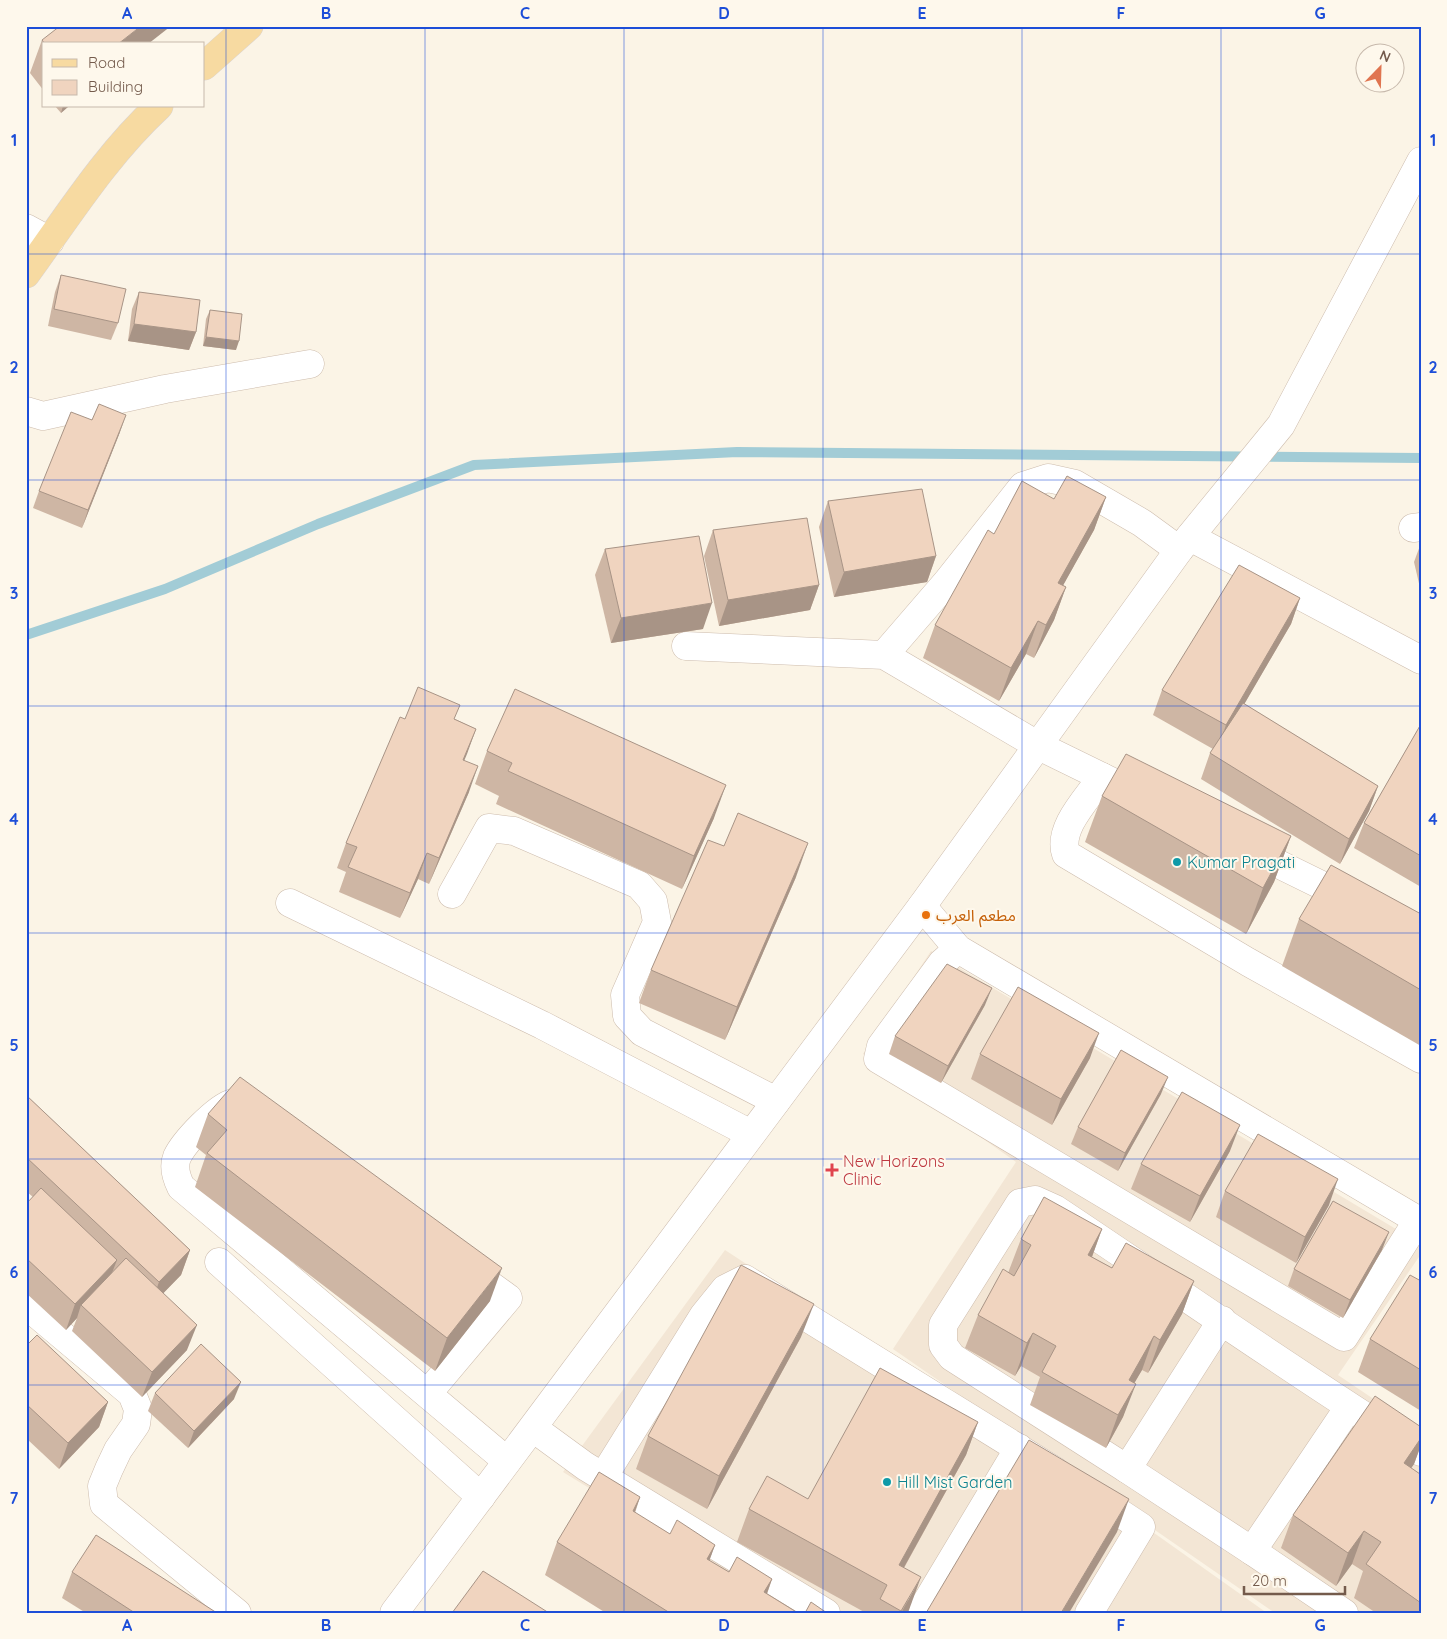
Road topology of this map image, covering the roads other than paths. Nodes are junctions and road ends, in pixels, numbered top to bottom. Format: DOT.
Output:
graph roads {
  1 [pos="249,26"];
  2 [pos="205,65"];
  3 [pos="157,108"];
  4 [pos="1421,161"];
  5 [pos="26,228"];
  6 [pos="50,241"];
  7 [pos="26,274"];
  8 [pos="310,364"];
  9 [pos="26,410"];
  10 [pos="1185,543"];
  11 [pos="686,646"];
  12 [pos="884,655"];
  13 [pos="1421,660"];
  14 [pos="1039,746"];
  15 [pos="1102,777"];
  16 [pos="1164,808"];
  17 [pos="1226,838"];
  18 [pos="452,894"];
  19 [pos="290,903"];
  20 [pos="922,906"];
  21 [pos="1421,934"];
  22 [pos="958,949"];
  23 [pos="1421,1059"];
  24 [pos="776,1101"];
  25 [pos="256,1115"];
  26 [pos="751,1134"];
  27 [pos="1419,1221"];
  28 [pos="445,1252"];
  29 [pos="218,1262"];
  30 [pos="26,1305"];
  31 [pos="1222,1320"];
  32 [pos="428,1392"];
  33 [pos="1349,1407"];
  34 [pos="533,1428"];
  35 [pos="1019,1448"];
  36 [pos="1421,1452"];
  37 [pos="507,1461"];
  38 [pos="1128,1469"];
  39 [pos="603,1477"];
  40 [pos="480,1497"];
  41 [pos="1252,1551"];
  42 [pos="237,1613"];
  43 [pos="394,1613"];
  44 [pos="826,1613"];
  45 [pos="920,1613"];
  46 [pos="1088,1613"];
  47 [pos="1344,1613"];
  1 -- 2 [label="main road"];
  3 -- 6 [label="main road"];
  4 -- 10 [label="street"];
  5 -- 6 [label="street"];
  6 -- 7 [label="main road"];
  8 -- 9 [label="street"];
  10 -- 12 [label="street"];
  10 -- 13 [label="street"];
  10 -- 14 [label="street"];
  11 -- 12 [label="street"];
  12 -- 14 [label="street"];
  14 -- 15 [label="street"];
  14 -- 20 [label="street"];
  15 -- 16 [label="street"];
  15 -- 23 [label="street"];
  17 -- 21 [label="street"];
  18 -- 24 [label="street"];
  19 -- 26 [label="street"];
  20 -- 22 [label="street"];
  20 -- 24 [label="street"];
  22 -- 27 [label="street"];
  22 -- 27 [label="street"];
  24 -- 26 [label="street"];
  25 -- 32 [label="street"];
  26 -- 34 [label="street"];
  28 -- 32 [label="street"];
  29 -- 40 [label="street"];
  30 -- 42 [label="street"];
  31 -- 33 [label="street"];
  31 -- 38 [label="street"];
  31 -- 38 [label="street"];
  32 -- 37 [label="street"];
  33 -- 36 [label="street"];
  33 -- 41 [label="street"];
  34 -- 37 [label="street"];
  34 -- 39 [label="street"];
  35 -- 39 [label="street"];
  35 -- 45 [label="street"];
  35 -- 46 [label="street"];
  37 -- 40 [label="street"];
  38 -- 41 [label="street"];
  39 -- 44 [label="street"];
  40 -- 43 [label="street"];
  41 -- 47 [label="street"];
}
